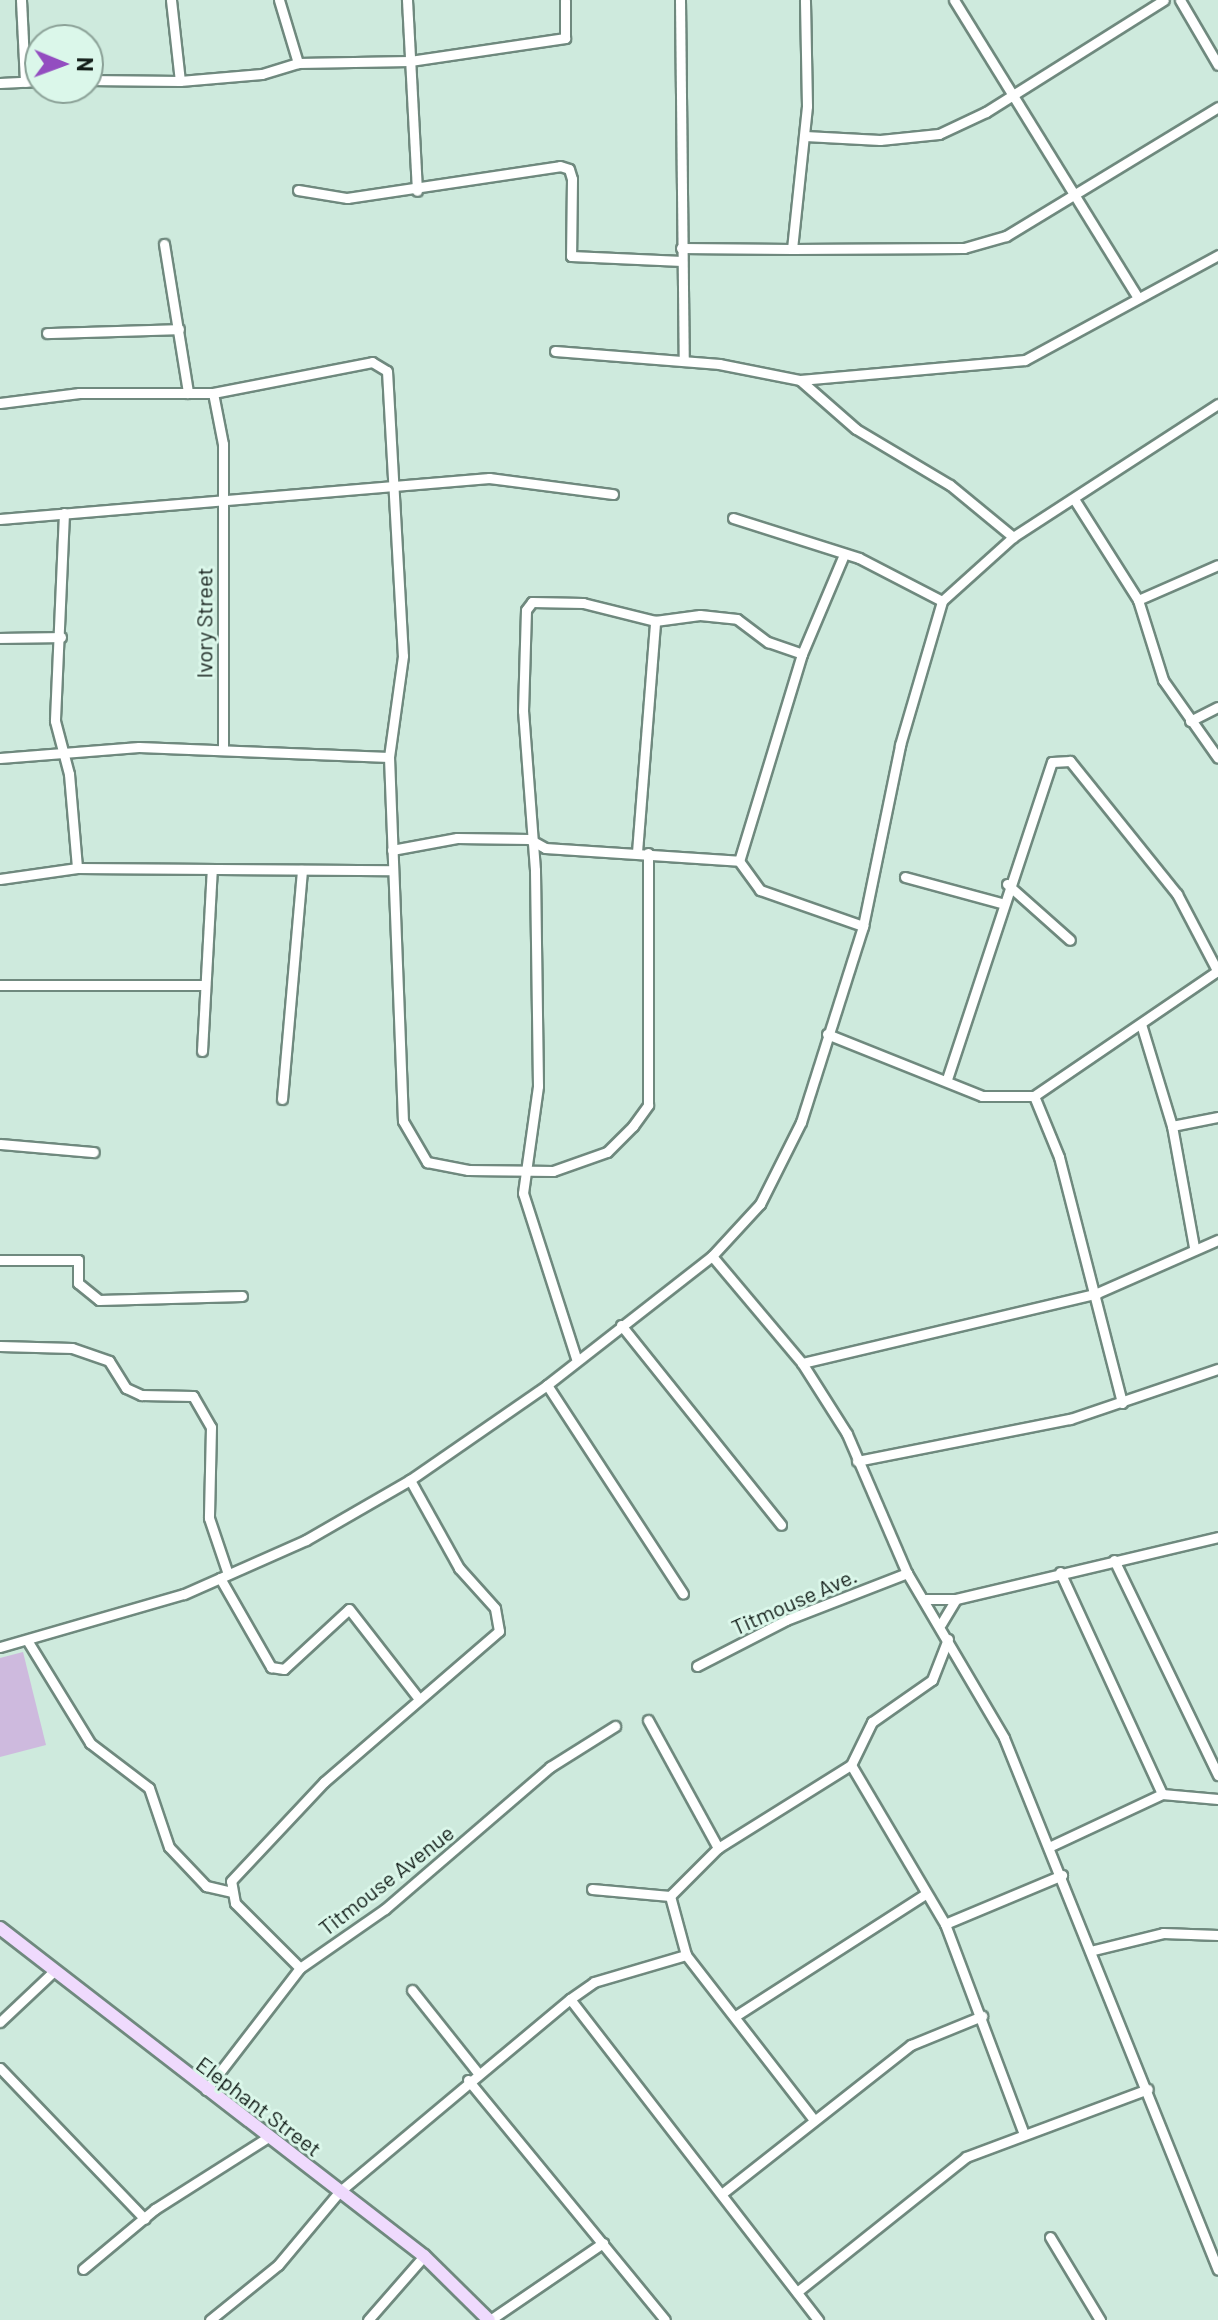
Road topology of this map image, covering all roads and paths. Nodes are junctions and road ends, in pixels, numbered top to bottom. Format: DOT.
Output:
graph roads {
  1 [pos="21,0"];
  2 [pos="171,0"];
  3 [pos="279,0"];
  4 [pos="407,0"];
  5 [pos="565,0"];
  6 [pos="680,0"];
  7 [pos="805,0"];
  8 [pos="954,0"];
  9 [pos="1164,0"];
  10 [pos="1180,0"];
  11 [pos="410,61"];
  12 [pos="24,62"];
  13 [pos="298,63"];
  14 [pos="1218,65"];
  15 [pos="104,80"];
  16 [pos="180,81"];
  17 [pos="24,82"];
  18 [pos="0,83"];
  19 [pos="1009,98"];
  20 [pos="1218,107"];
  21 [pos="805,136"];
  22 [pos="298,190"];
  23 [pos="417,191"];
  24 [pos="1071,196"];
  25 [pos="164,244"];
  26 [pos="681,248"];
  27 [pos="792,249"];
  28 [pos="1218,255"];
  29 [pos="682,261"];
  30 [pos="1137,296"];
  31 [pos="179,329"];
  32 [pos="47,333"];
  33 [pos="555,351"];
  34 [pos="684,361"];
  35 [pos="800,380"];
  36 [pos="188,393"];
  37 [pos="213,393"];
  38 [pos="0,403"];
  39 [pos="1218,404"];
  40 [pos="395,486"];
  41 [pos="613,494"];
  42 [pos="222,499"];
  43 [pos="1074,499"];
  44 [pos="64,513"];
  45 [pos="733,518"];
  46 [pos="0,519"];
  47 [pos="1013,537"];
  48 [pos="843,557"];
  49 [pos="1218,565"];
  50 [pos="1138,600"];
  51 [pos="942,601"];
  52 [pos="655,621"];
  53 [pos="61,637"];
  54 [pos="0,638"];
  55 [pos="802,654"];
  56 [pos="1218,707"];
  57 [pos="1190,721"];
  58 [pos="223,747"];
  59 [pos="64,752"];
  60 [pos="389,757"];
  61 [pos="0,758"];
  62 [pos="1218,758"];
  63 [pos="529,839"];
  64 [pos="392,850"];
  65 [pos="643,853"];
  66 [pos="739,861"];
  67 [pos="77,868"];
  68 [pos="212,869"];
  69 [pos="302,870"];
  70 [pos="393,870"];
  71 [pos="905,877"];
  72 [pos="0,879"];
  73 [pos="1007,884"];
  74 [pos="1001,903"];
  75 [pos="863,926"];
  76 [pos="1070,940"];
  77 [pos="1218,971"];
  78 [pos="0,985"];
  79 [pos="205,985"];
  80 [pos="1141,1024"];
  81 [pos="827,1034"];
  82 [pos="202,1051"];
  83 [pos="947,1079"];
  84 [pos="1034,1096"];
  85 [pos="282,1099"];
  86 [pos="1218,1117"];
  87 [pos="1172,1126"];
  88 [pos="0,1144"];
  89 [pos="94,1152"];
  90 [pos="522,1171"];
  91 [pos="1218,1240"];
  92 [pos="1194,1247"];
  93 [pos="712,1256"];
  94 [pos="0,1260"];
  95 [pos="1097,1293"];
  96 [pos="242,1296"];
  97 [pos="621,1325"];
  98 [pos="0,1346"];
  99 [pos="576,1358"];
  100 [pos="802,1363"];
  101 [pos="1218,1369"];
  102 [pos="547,1385"];
  103 [pos="1122,1403"];
  104 [pos="857,1461"];
  105 [pos="410,1480"];
  106 [pos="781,1525"];
  107 [pos="1218,1537"];
  108 [pos="1114,1560"];
  109 [pos="1060,1572"];
  110 [pos="907,1573"];
  111 [pos="224,1576"];
  112 [pos="683,1594"];
  113 [pos="926,1599"];
  114 [pos="956,1599"];
  115 [pos="941,1624"];
  116 [pos="948,1639"];
  117 [pos="27,1640"];
  118 [pos="2,1644"];
  119 [pos="697,1666"];
  120 [pos="419,1699"];
  121 [pos="648,1720"];
  122 [pos="615,1726"];
  123 [pos="851,1765"];
  124 [pos="1218,1775"];
  125 [pos="1162,1794"];
  126 [pos="1218,1799"];
  127 [pos="1051,1846"];
  128 [pos="718,1848"];
  129 [pos="1062,1875"];
  130 [pos="592,1889"];
  131 [pos="231,1892"];
  132 [pos="924,1895"];
  133 [pos="670,1896"];
  134 [pos="945,1924"];
  135 [pos="0,1928"];
  136 [pos="1218,1935"];
  137 [pos="1094,1950"];
  138 [pos="686,1955"];
  139 [pos="300,1968"];
  140 [pos="53,1972"];
  141 [pos="412,1990"];
  142 [pos="570,1999"];
  143 [pos="737,2015"];
  144 [pos="982,2016"];
  145 [pos="0,2022"];
  146 [pos="0,2068"];
  147 [pos="478,2073"];
  148 [pos="468,2080"];
  149 [pos="1148,2089"];
  150 [pos="206,2090"];
  151 [pos="813,2119"];
  152 [pos="1023,2131"];
  153 [pos="267,2138"];
  154 [pos="339,2192"];
  155 [pos="724,2192"];
  156 [pos="145,2219"];
  157 [pos="1050,2237"];
  158 [pos="603,2243"];
  159 [pos="424,2256"];
  160 [pos="1218,2268"];
  161 [pos="83,2269"];
  162 [pos="797,2292"];
  163 [pos="210,2320"];
  164 [pos="368,2320"];
  165 [pos="490,2320"];
  166 [pos="665,2320"];
  167 [pos="818,2320"];
  168 [pos="1100,2320"];
  1 -- 12 [label="street"];
  2 -- 16 [label="street"];
  3 -- 13 [label="street"];
  4 -- 11 [label="street"];
  5 -- 11 [label="street"];
  6 -- 26 [label="street"];
  7 -- 21 [label="street"];
  8 -- 19 [label="street"];
  9 -- 19 [label="street"];
  10 -- 14 [label="street"];
  11 -- 13 [label="street"];
  11 -- 23 [label="street"];
  13 -- 16 [label="street"];
  15 -- 16 [label="street"];
  17 -- 18 [label="street"];
  19 -- 21 [label="street"];
  19 -- 24 [label="street"];
  20 -- 24 [label="street"];
  21 -- 27 [label="street"];
  22 -- 23 [label="street"];
  23 -- 29 [label="street"];
  24 -- 27 [label="street"];
  24 -- 30 [label="street"];
  25 -- 31 [label="street"];
  26 -- 27 [label="street"];
  26 -- 29 [label="street"];
  28 -- 30 [label="street"];
  29 -- 34 [label="street"];
  30 -- 35 [label="street"];
  31 -- 32 [label="street"];
  31 -- 36 [label="street"];
  33 -- 34 [label="street"];
  34 -- 35 [label="street"];
  35 -- 47 [label="street"];
  36 -- 37 [label="street"];
  36 -- 38 [label="street"];
  37 -- 40 [label="street"];
  37 -- 42 [label="street, Ivory Street"];
  39 -- 43 [label="street"];
  40 -- 41 [label="street"];
  40 -- 42 [label="street"];
  40 -- 60 [label="street"];
  42 -- 44 [label="street"];
  42 -- 58 [label="street, Ivory Street"];
  43 -- 47 [label="street"];
  43 -- 50 [label="street"];
  44 -- 46 [label="street"];
  44 -- 53 [label="street"];
  45 -- 48 [label="street"];
  47 -- 51 [label="street"];
  48 -- 51 [label="street"];
  48 -- 55 [label="street"];
  49 -- 50 [label="street"];
  50 -- 57 [label="street"];
  51 -- 75 [label="street"];
  52 -- 55 [label="street"];
  52 -- 63 [label="street"];
  52 -- 65 [label="street"];
  53 -- 54 [label="street"];
  53 -- 59 [label="street"];
  55 -- 66 [label="street"];
  56 -- 57 [label="street"];
  57 -- 62 [label="street"];
  58 -- 59 [label="street"];
  58 -- 60 [label="street"];
  59 -- 61 [label="street"];
  59 -- 67 [label="street"];
  60 -- 64 [label="street"];
  63 -- 64 [label="street"];
  63 -- 65 [label="street"];
  63 -- 90 [label="street"];
  64 -- 70 [label="street"];
  65 -- 66 [label="street"];
  65 -- 90 [label="street"];
  66 -- 75 [label="street"];
  67 -- 68 [label="street"];
  67 -- 72 [label="street"];
  68 -- 69 [label="street"];
  68 -- 79 [label="street"];
  69 -- 70 [label="street"];
  69 -- 85 [label="street"];
  70 -- 90 [label="street"];
  71 -- 74 [label="street"];
  73 -- 74 [label="street"];
  73 -- 76 [label="street"];
  73 -- 77 [label="street"];
  74 -- 83 [label="street"];
  75 -- 81 [label="street"];
  77 -- 80 [label="street"];
  78 -- 79 [label="street"];
  79 -- 82 [label="street"];
  80 -- 84 [label="street"];
  80 -- 87 [label="street"];
  81 -- 83 [label="street"];
  81 -- 93 [label="street"];
  83 -- 84 [label="street"];
  84 -- 95 [label="street"];
  86 -- 87 [label="street"];
  87 -- 92 [label="street"];
  88 -- 89 [label="street"];
  90 -- 99 [label="street"];
  91 -- 92 [label="street"];
  92 -- 95 [label="street"];
  93 -- 97 [label="street"];
  93 -- 100 [label="street"];
  94 -- 96 [label="street"];
  95 -- 100 [label="street"];
  95 -- 103 [label="street"];
  97 -- 99 [label="street"];
  97 -- 106 [label="street"];
  98 -- 111 [label="street"];
  99 -- 102 [label="street"];
  100 -- 104 [label="street"];
  101 -- 103 [label="street"];
  102 -- 105 [label="street"];
  102 -- 112 [label="street"];
  103 -- 104 [label="street"];
  104 -- 110 [label="street"];
  105 -- 111 [label="street"];
  105 -- 120 [label="street"];
  107 -- 108 [label="street"];
  108 -- 109 [label="street"];
  108 -- 124 [label="street"];
  109 -- 114 [label="street"];
  109 -- 125 [label="street"];
  110 -- 113 [label="street"];
  110 -- 119 [label="street, Titmouse Ave."];
  111 -- 117 [label="street"];
  111 -- 120 [label="street"];
  113 -- 114 [label="street"];
  113 -- 115 [label="street"];
  114 -- 115 [label="street"];
  115 -- 116 [label="street"];
  116 -- 123 [label="street"];
  116 -- 127 [label="street"];
  117 -- 118 [label="street"];
  117 -- 131 [label="street"];
  120 -- 131 [label="street"];
  121 -- 128 [label="street"];
  122 -- 139 [label="street, Titmouse Avenue"];
  123 -- 128 [label="street"];
  123 -- 132 [label="street"];
  125 -- 126 [label="street"];
  125 -- 127 [label="street"];
  127 -- 129 [label="street"];
  128 -- 133 [label="street"];
  129 -- 134 [label="street"];
  129 -- 137 [label="street"];
  130 -- 133 [label="street"];
  131 -- 139 [label="street"];
  132 -- 134 [label="street"];
  132 -- 143 [label="street"];
  133 -- 138 [label="street"];
  134 -- 144 [label="street"];
  135 -- 140 [label="main road, Elephant Street"];
  136 -- 137 [label="street"];
  137 -- 149 [label="street"];
  138 -- 142 [label="street"];
  138 -- 143 [label="street"];
  139 -- 150 [label="street, Titmouse Avenue"];
  140 -- 145 [label="street"];
  140 -- 150 [label="main road, Elephant Street"];
  141 -- 147 [label="street"];
  142 -- 147 [label="street"];
  142 -- 155 [label="street"];
  143 -- 151 [label="street"];
  144 -- 151 [label="street"];
  144 -- 152 [label="street"];
  146 -- 156 [label="street"];
  147 -- 148 [label="street"];
  148 -- 154 [label="street"];
  148 -- 158 [label="street"];
  149 -- 152 [label="street"];
  149 -- 160 [label="street"];
  150 -- 153 [label="main road, Elephant Street"];
  151 -- 155 [label="street"];
  152 -- 162 [label="street"];
  153 -- 154 [label="main road, Elephant Street"];
  153 -- 156 [label="street"];
  154 -- 159 [label="main road, Elephant Street"];
  154 -- 163 [label="street"];
  155 -- 162 [label="street"];
  156 -- 161 [label="street"];
  157 -- 168 [label="street"];
  158 -- 165 [label="street"];
  158 -- 166 [label="street"];
  159 -- 164 [label="street"];
  159 -- 165 [label="main road, Elephant Street"];
  162 -- 167 [label="street"];
}
